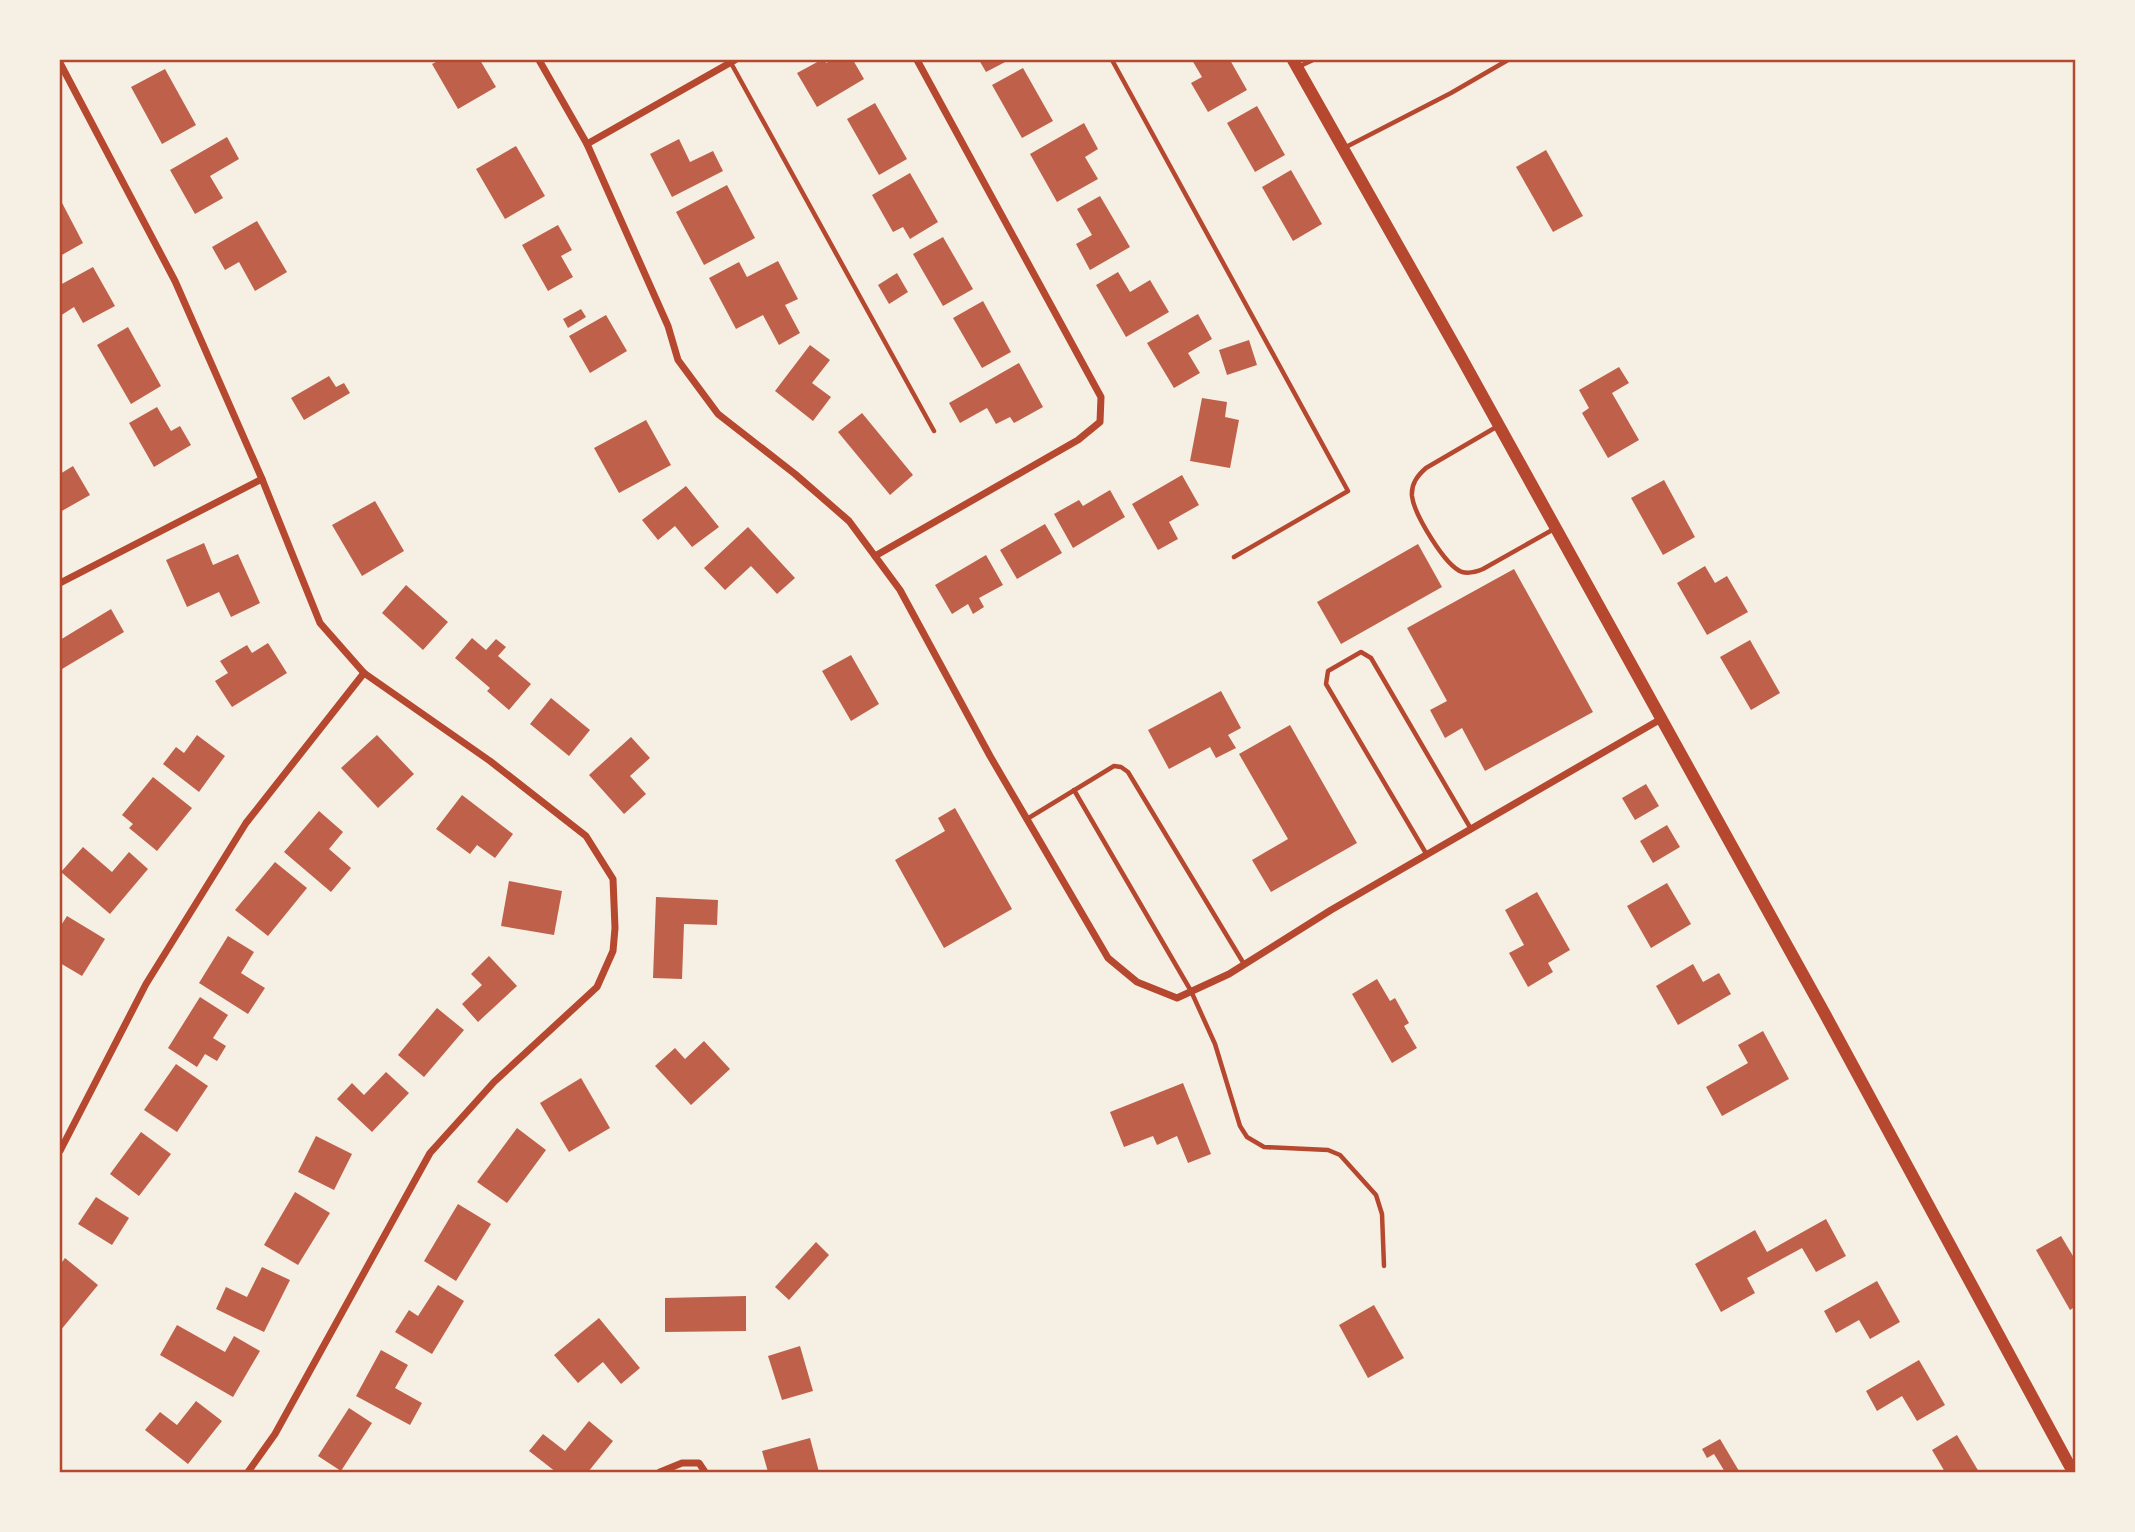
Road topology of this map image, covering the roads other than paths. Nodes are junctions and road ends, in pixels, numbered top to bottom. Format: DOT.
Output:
graph roads {
  1 [pos="539,60"];
  2 [pos="916,60"];
  3 [pos="1112,60"];
  4 [pos="1313,60"];
  5 [pos="1508,60"];
  6 [pos="733,61"];
  7 [pos="60,63"];
  8 [pos="1295,64"];
  9 [pos="587,144"];
  10 [pos="1343,149"];
  11 [pos="1499,426"];
  12 [pos="934,430"];
  13 [pos="262,479"];
  14 [pos="1556,528"];
  15 [pos="875,556"];
  16 [pos="1234,557"];
  17 [pos="60,583"];
  18 [pos="364,673"];
  19 [pos="1661,719"];
  20 [pos="1074,790"];
  21 [pos="1026,820"];
  22 [pos="1471,829"];
  23 [pos="1427,855"];
  24 [pos="1244,964"];
  25 [pos="1191,991"];
  26 [pos="60,1151"];
  27 [pos="1384,1266"];
  28 [pos="248,1472"];
  29 [pos="660,1472"];
  30 [pos="705,1472"];
  31 [pos="2073,1472"];
  1 -- 9 [label="street"];
  2 -- 15 [label="street"];
  3 -- 16 [label="lane"];
  4 -- 8 [label="lane"];
  5 -- 10 [label="lane"];
  6 -- 9 [label="street"];
  6 -- 12 [label="lane"];
  7 -- 13 [label="street"];
  8 -- 10 [label="street"];
  9 -- 15 [label="street"];
  10 -- 11 [label="street"];
  11 -- 14 [label="street"];
  11 -- 14 [label="lane"];
  13 -- 17 [label="street"];
  13 -- 18 [label="street"];
  14 -- 19 [label="street"];
  15 -- 21 [label="street"];
  18 -- 26 [label="street"];
  18 -- 28 [label="street"];
  19 -- 22 [label="street"];
  19 -- 31 [label="street"];
  20 -- 21 [label="lane"];
  20 -- 24 [label="lane"];
  20 -- 25 [label="lane"];
  21 -- 25 [label="street"];
  22 -- 23 [label="street"];
  22 -- 23 [label="lane"];
  23 -- 24 [label="street"];
  24 -- 25 [label="street"];
  25 -- 27 [label="lane"];
  29 -- 30 [label="street"];
}
